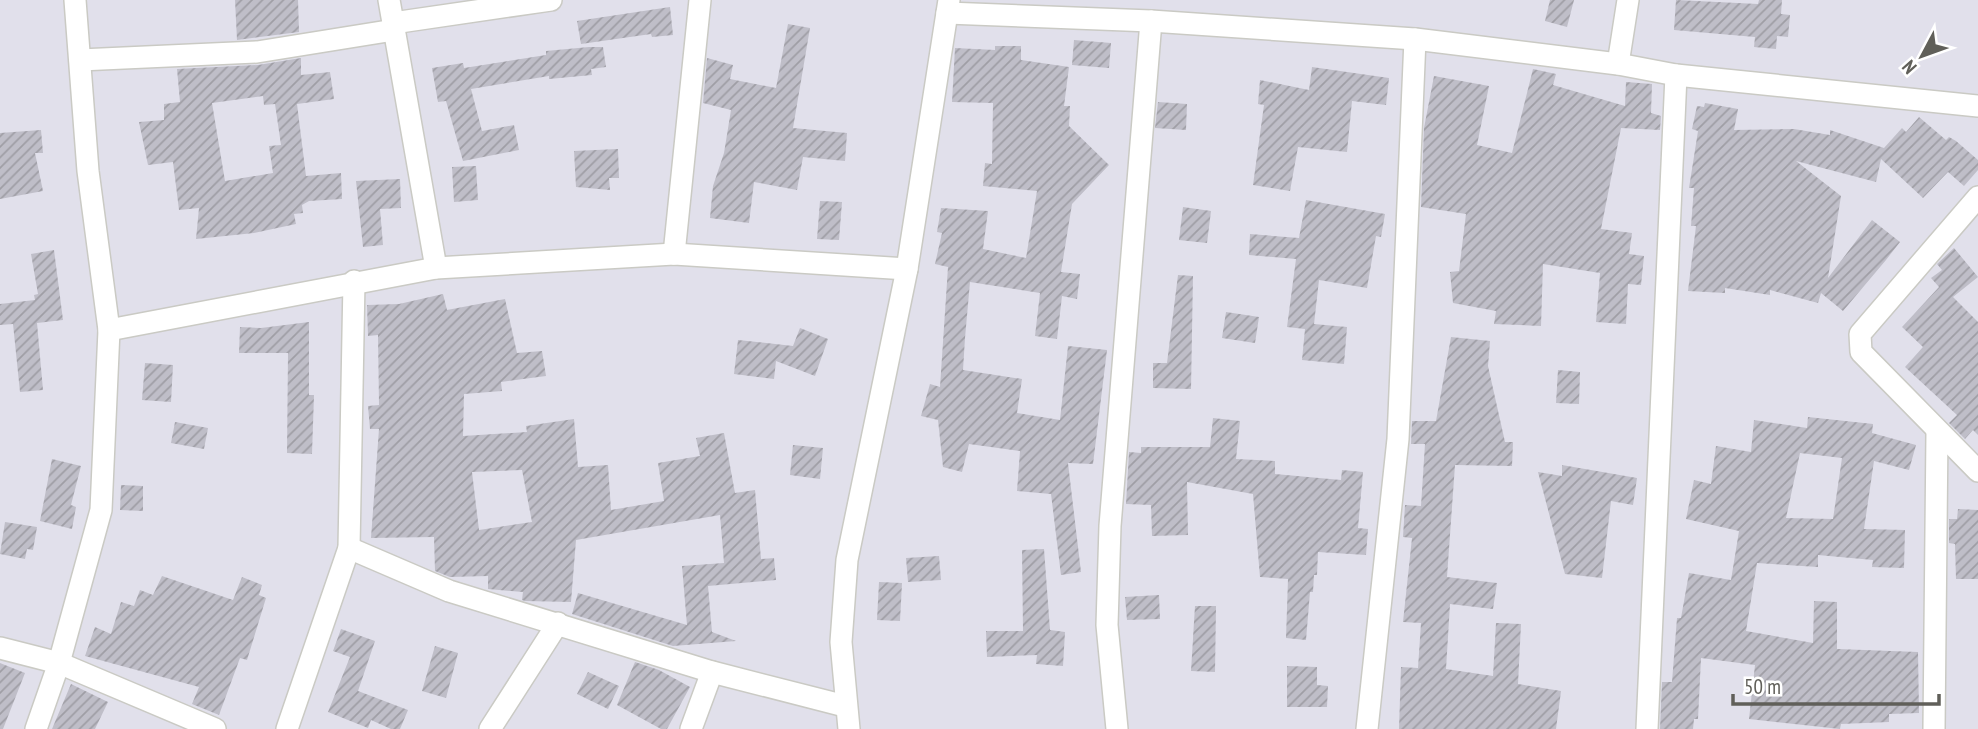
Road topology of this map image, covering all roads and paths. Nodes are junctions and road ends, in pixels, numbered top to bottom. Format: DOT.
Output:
graph roads {
  1 [pos="75,0"];
  2 [pos="389,0"];
  3 [pos="551,0"];
  4 [pos="700,0"];
  5 [pos="1628,0"];
  6 [pos="948,6"];
  7 [pos="1151,21"];
  8 [pos="393,26"];
  9 [pos="1415,39"];
  10 [pos="80,60"];
  11 [pos="1618,64"];
  12 [pos="1676,75"];
  13 [pos="1978,106"];
  14 [pos="1978,197"];
  15 [pos="674,254"];
  16 [pos="436,268"];
  17 [pos="907,269"];
  18 [pos="354,281"];
  19 [pos="109,330"];
  20 [pos="1937,432"];
  21 [pos="1976,466"];
  22 [pos="349,548"];
  23 [pos="558,623"];
  24 [pos="0,648"];
  25 [pos="59,663"];
  26 [pos="712,673"];
  27 [pos="845,706"];
  28 [pos="36,729"];
  29 [pos="215,729"];
  30 [pos="287,729"];
  31 [pos="491,729"];
  32 [pos="691,729"];
  33 [pos="849,729"];
  34 [pos="1117,729"];
  35 [pos="1367,729"];
  36 [pos="1647,729"];
  37 [pos="1934,729"];
  1 -- 10 [label="street"];
  2 -- 8 [label="street"];
  3 -- 8 [label="street"];
  4 -- 15 [label="street"];
  5 -- 11 [label="street"];
  6 -- 7 [label="street"];
  6 -- 17 [label="street"];
  7 -- 9 [label="street"];
  7 -- 34 [label="street"];
  8 -- 10 [label="street"];
  8 -- 16 [label="street"];
  9 -- 11 [label="street"];
  9 -- 35 [label="street"];
  10 -- 19 [label="street"];
  11 -- 12 [label="street"];
  12 -- 13 [label="street"];
  12 -- 36 [label="street"];
  14 -- 20 [label="street"];
  15 -- 16 [label="street"];
  15 -- 17 [label="street"];
  16 -- 18 [label="street"];
  17 -- 27 [label="street"];
  18 -- 19 [label="street"];
  18 -- 22 [label="street"];
  19 -- 25 [label="street"];
  20 -- 21 [label="street"];
  20 -- 37 [label="street"];
  22 -- 23 [label="street"];
  22 -- 30 [label="street"];
  23 -- 26 [label="street"];
  23 -- 31 [label="street"];
  24 -- 25 [label="street"];
  25 -- 28 [label="street"];
  25 -- 29 [label="street"];
  26 -- 27 [label="street"];
  26 -- 32 [label="street"];
  27 -- 33 [label="street"];
}
